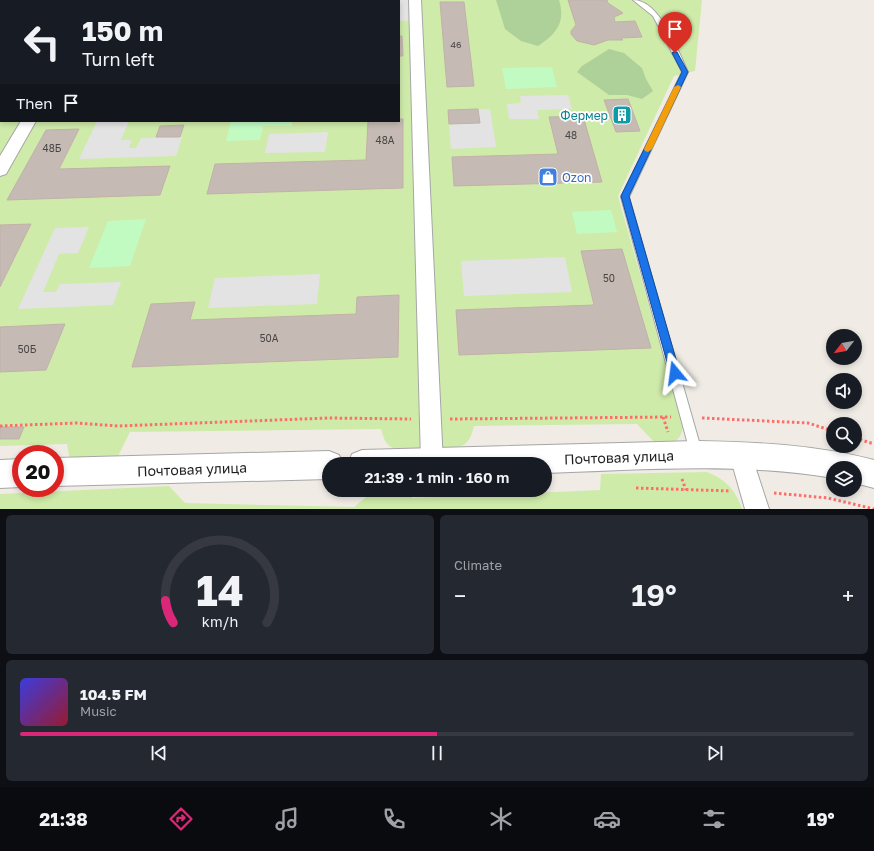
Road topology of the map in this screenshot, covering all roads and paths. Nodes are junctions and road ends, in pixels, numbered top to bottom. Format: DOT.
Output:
graph roads {
  1 [pos="415,0"];
  2 [pos="636,0"];
  3 [pos="28,122"];
  4 [pos="0,170"];
  5 [pos="663,417"];
  6 [pos="669,436"];
  7 [pos="862,440"];
  8 [pos="874,444"];
  9 [pos="741,456"];
  10 [pos="432,457"];
  11 [pos="552,463"];
  12 [pos="826,463"];
  13 [pos="689,464"];
  14 [pos="322,465"];
  15 [pos="862,471"];
  16 [pos="64,472"];
  17 [pos="12,473"];
  18 [pos="0,474"];
  19 [pos="874,474"];
  20 [pos="686,490"];
  21 [pos="757,509"];
  1 -- 10 [label="street"];
  2 -- 13 [label="lane"];
  3 -- 4 [label="street"];
  5 -- 6 [label="path"];
  7 -- 8 [label="path"];
  9 -- 12 [label="street, Почтовая улица"];
  9 -- 13 [label="street, Почтовая улица"];
  9 -- 21 [label="street"];
  11 -- 13 [label="street, Почтовая улица"];
  13 -- 20 [label="path"];
  14 -- 16 [label="street, Почтовая улица"];
  15 -- 19 [label="street"];
  17 -- 18 [label="street"];
}
